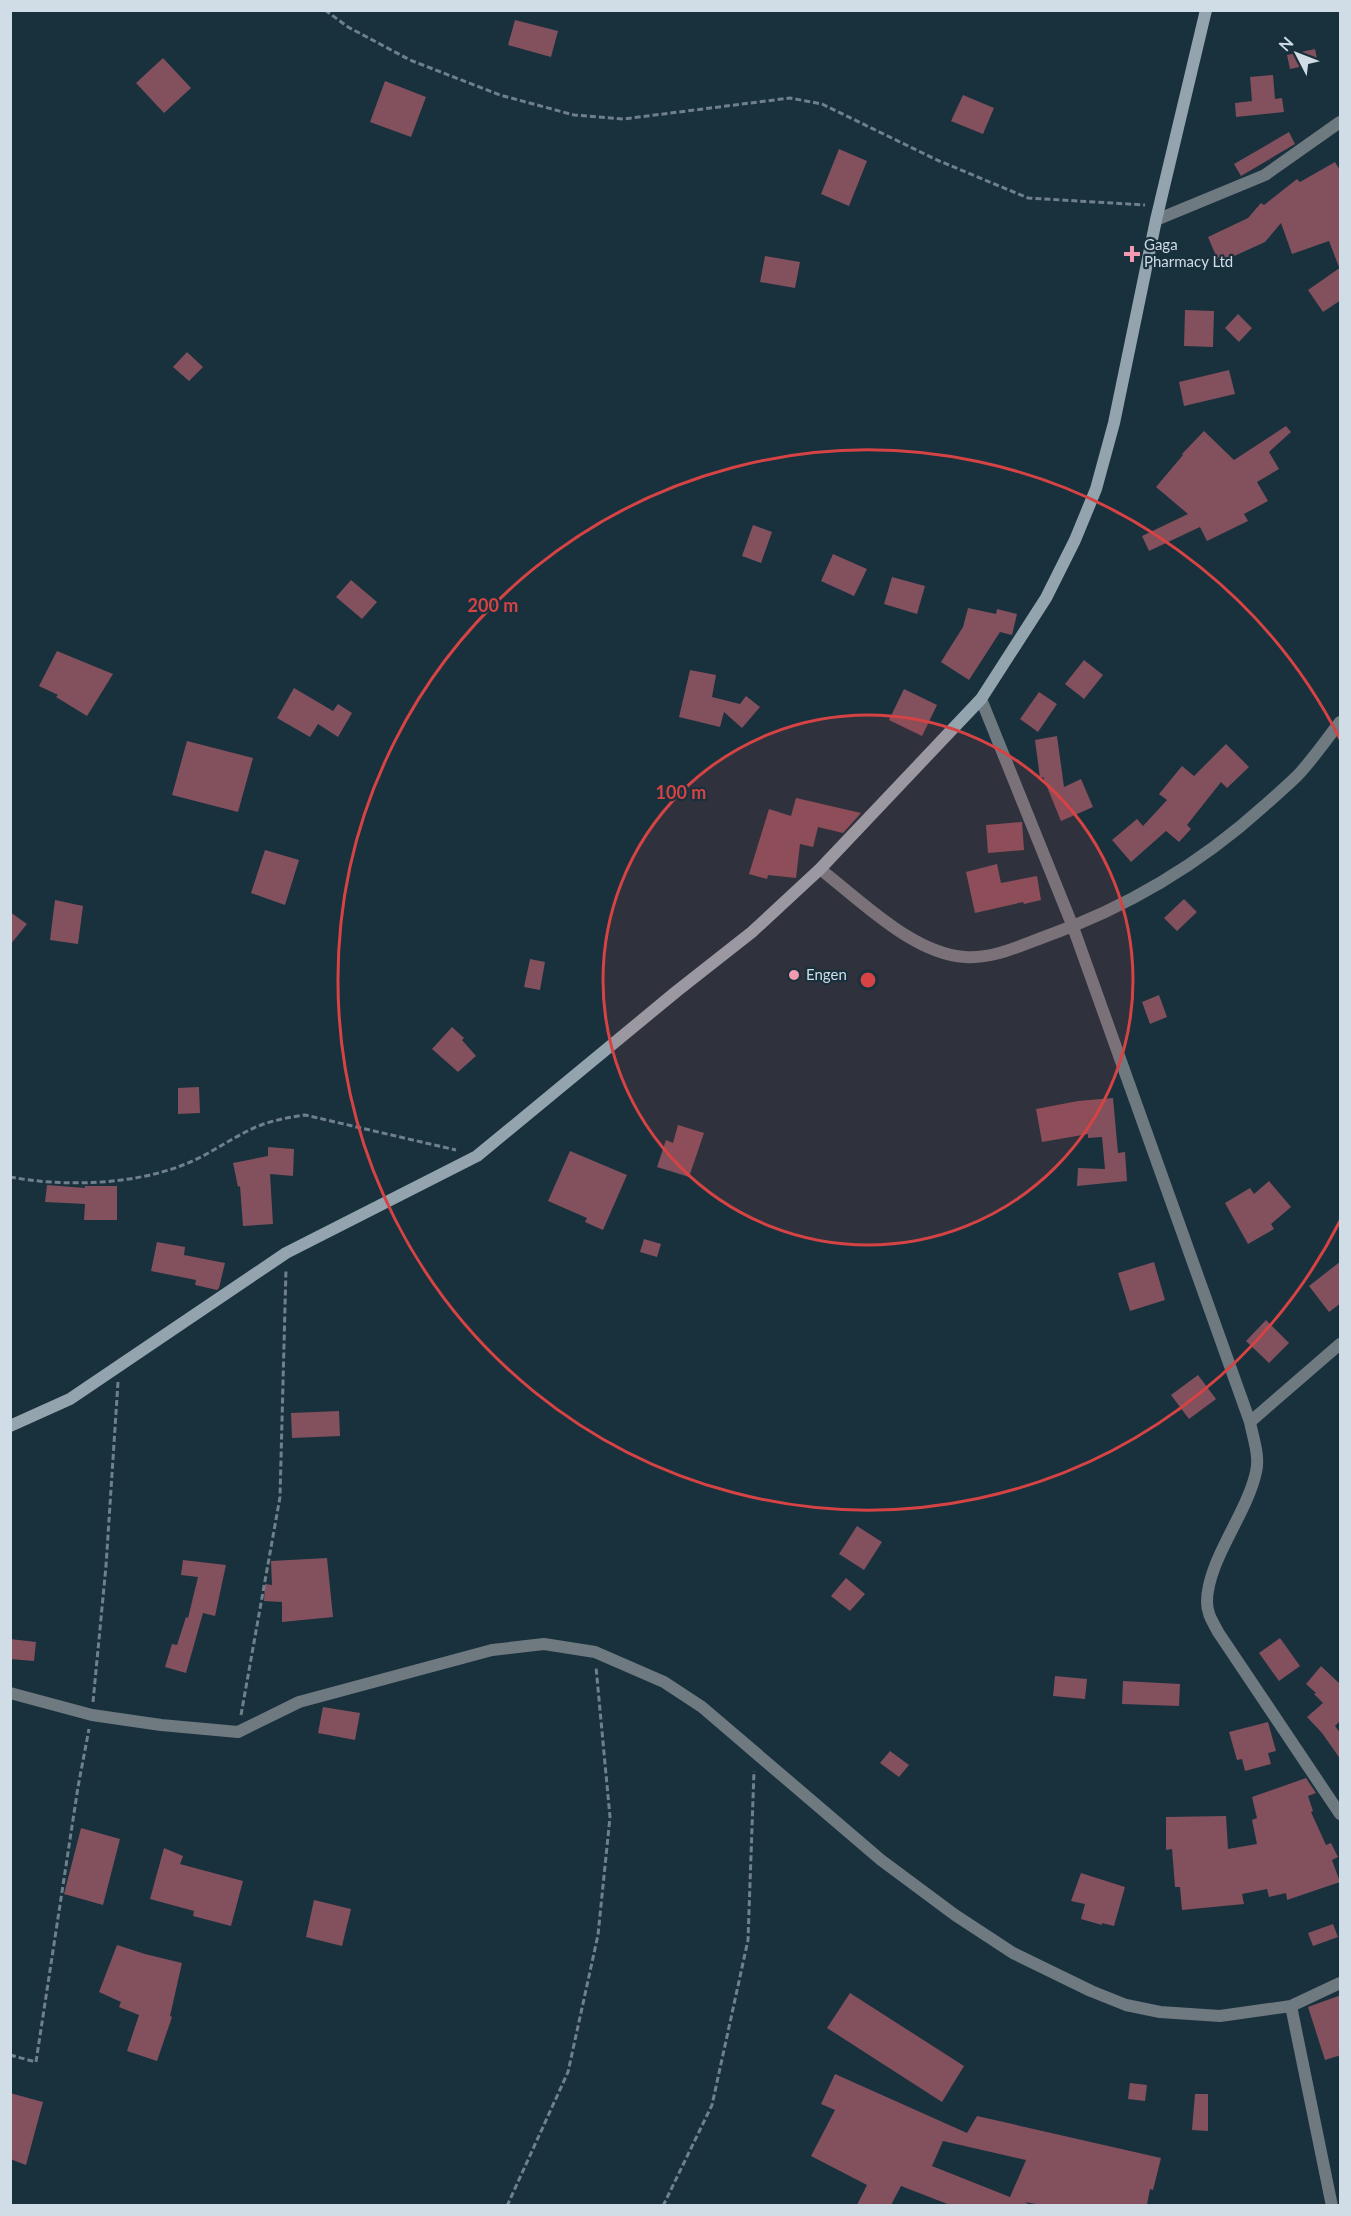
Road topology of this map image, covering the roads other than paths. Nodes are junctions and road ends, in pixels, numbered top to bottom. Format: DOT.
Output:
graph roads {
  1 [pos="1206,10"];
  2 [pos="1341,122"];
  3 [pos="1156,220"];
  4 [pos="981,699"];
  5 [pos="1341,722"];
  6 [pos="820,869"];
  7 [pos="1072,927"];
  8 [pos="1341,1344"];
  9 [pos="1250,1422"];
  10 [pos="10,1426"];
  11 [pos="10,1693"];
  12 [pos="1341,1814"];
  13 [pos="1341,1983"];
  14 [pos="1291,2006"];
  15 [pos="1332,2205"];
  1 -- 3 [label="main road"];
  2 -- 3 [label="street"];
  3 -- 4 [label="main road"];
  4 -- 6 [label="main road"];
  4 -- 7 [label="street"];
  5 -- 7 [label="street"];
  6 -- 7 [label="street"];
  6 -- 10 [label="main road"];
  7 -- 9 [label="street"];
  8 -- 9 [label="street"];
  9 -- 12 [label="street"];
  11 -- 14 [label="street"];
  13 -- 14 [label="street"];
  14 -- 15 [label="street"];
}
